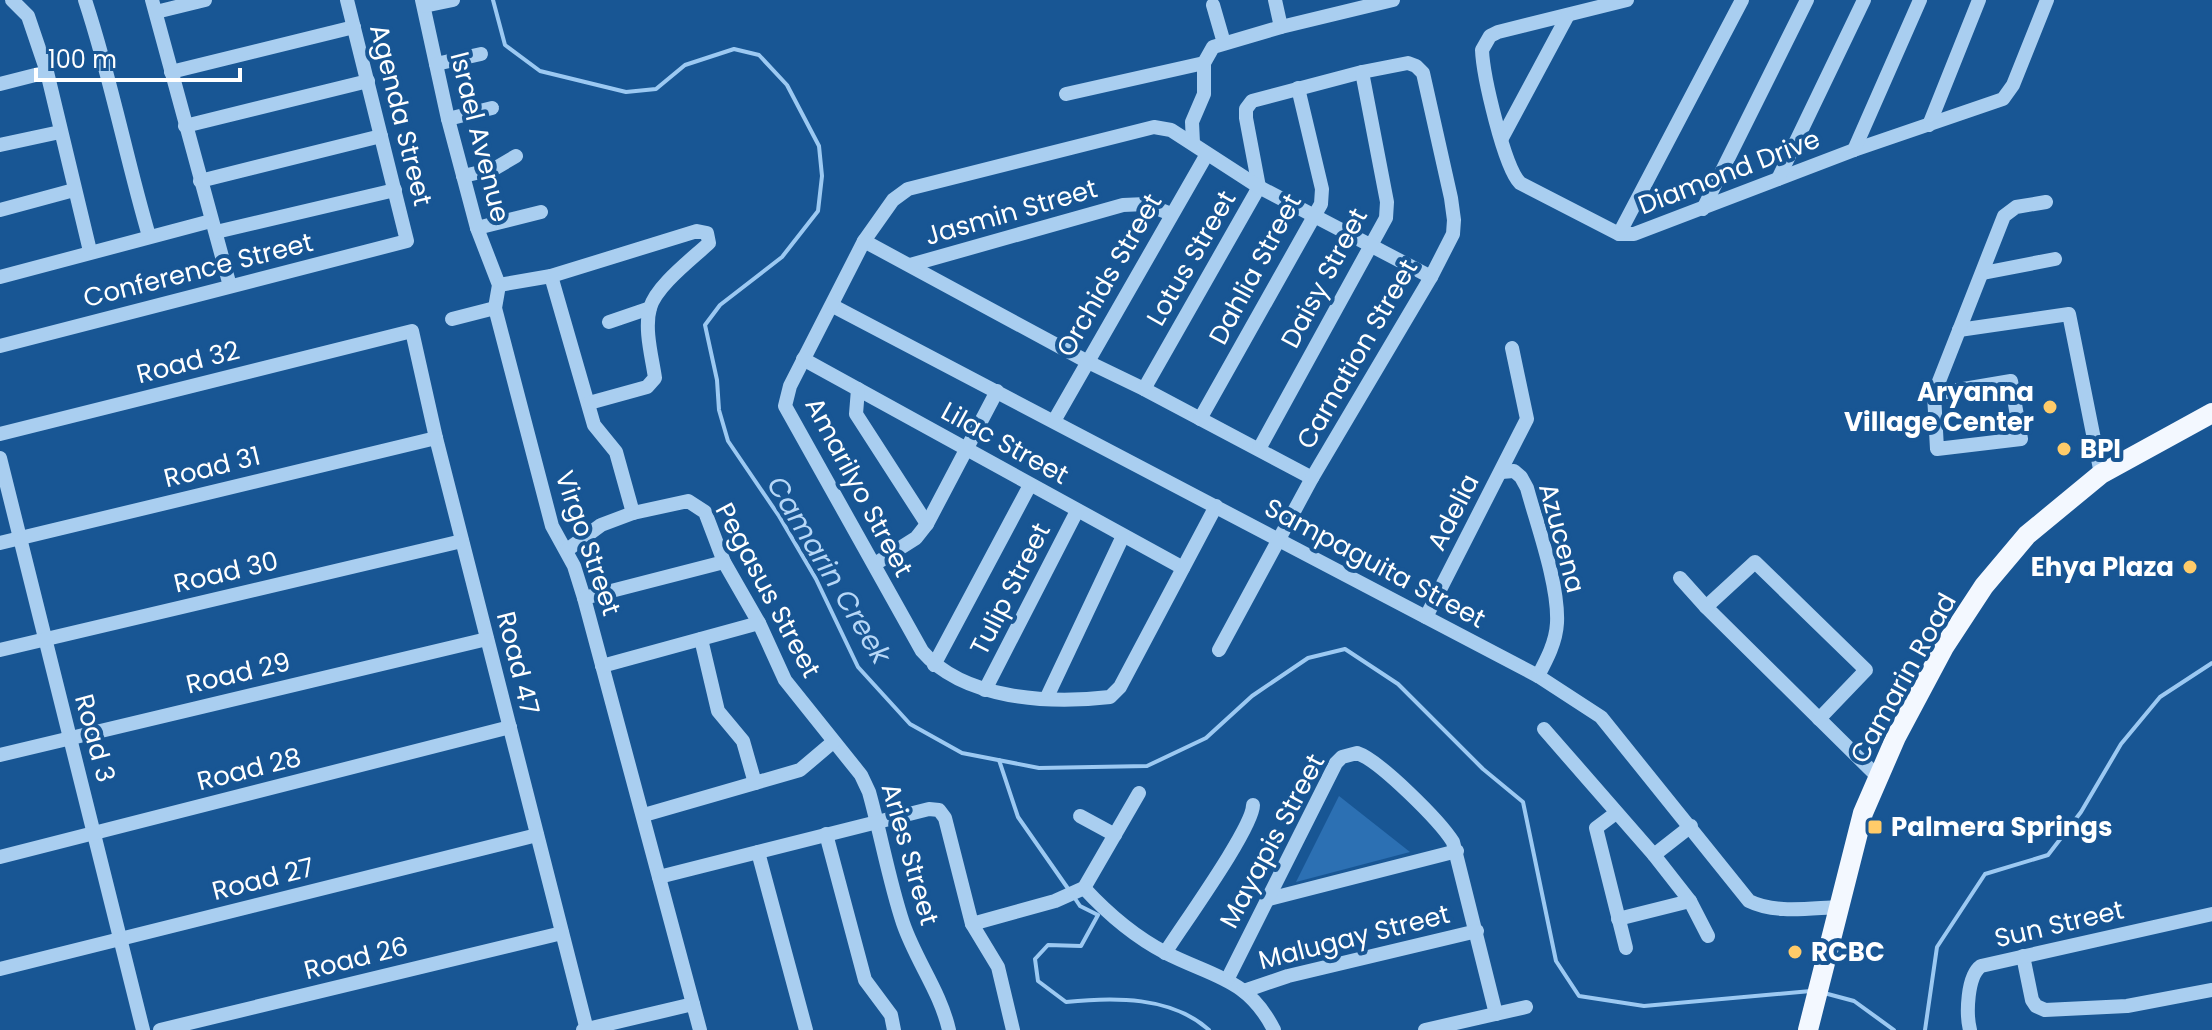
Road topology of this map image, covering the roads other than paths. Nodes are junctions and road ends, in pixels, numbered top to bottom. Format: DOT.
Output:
graph roads {
  1 [pos="12,0"];
  2 [pos="85,0"];
  3 [pos="205,0"];
  4 [pos="347,0"];
  5 [pos="453,0"];
  6 [pos="1275,0"];
  7 [pos="1393,0"];
  8 [pos="1627,0"];
  9 [pos="1742,0"];
  10 [pos="1807,0"];
  11 [pos="1864,0"];
  12 [pos="1920,0"];
  13 [pos="1979,0"];
  14 [pos="2047,0"];
  15 [pos="423,3"];
  16 [pos="1213,5"];
  17 [pos="154,6"];
  18 [pos="1344,6"];
  19 [pos="1568,15"];
  20 [pos="354,27"];
  21 [pos="1281,27"];
  22 [pos="1224,43"];
  23 [pos="481,54"];
  24 [pos="1204,63"];
  25 [pos="436,64"];
  26 [pos="47,72"];
  27 [pos="171,72"];
  28 [pos="1362,72"];
  29 [pos="368,81"];
  30 [pos="0,84"];
  31 [pos="1298,88"];
  32 [pos="1066,94"];
  33 [pos="492,108"];
  34 [pos="448,119"];
  35 [pos="1929,125"];
  36 [pos="185,126"];
  37 [pos="60,132"];
  38 [pos="381,136"];
  39 [pos="1502,138"];
  40 [pos="1193,143"];
  41 [pos="0,145"];
  42 [pos="1854,150"];
  43 [pos="1207,154"];
  44 [pos="516,156"];
  45 [pos="463,176"];
  46 [pos="1778,179"];
  47 [pos="200,181"];
  48 [pos="1259,187"];
  49 [pos="74,190"];
  50 [pos="395,190"];
  51 [pos="2046,202"];
  52 [pos="1703,209"];
  53 [pos="0,210"];
  54 [pos="541,212"];
  55 [pos="1171,214"];
  56 [pos="1315,218"];
  57 [pos="214,226"];
  58 [pos="477,228"];
  59 [pos="1619,234"];
  60 [pos="149,236"];
  61 [pos="407,241"];
  62 [pos="864,241"];
  63 [pos="1371,246"];
  64 [pos="90,251"];
  65 [pos="2055,259"];
  66 [pos="910,265"];
  67 [pos="1983,273"];
  68 [pos="551,276"];
  69 [pos="0,277"];
  70 [pos="1431,277"];
  71 [pos="499,285"];
  72 [pos="230,286"];
  73 [pos="833,306"];
  74 [pos="495,308"];
  75 [pos="650,308"];
  76 [pos="452,319"];
  77 [pos="609,322"];
  78 [pos="1959,330"];
  79 [pos="388,336"];
  80 [pos="0,346"];
  81 [pos="1512,348"];
  82 [pos="803,359"];
  83 [pos="1088,362"];
  84 [pos="858,389"];
  85 [pos="1144,389"];
  86 [pos="997,391"];
  87 [pos="1934,394"];
  88 [pos="589,403"];
  89 [pos="2212,413"];
  90 [pos="1200,419"];
  91 [pos="1054,421"];
  92 [pos="0,434"];
  93 [pos="436,438"];
  94 [pos="1259,449"];
  95 [pos="967,451"];
  96 [pos="0,458"];
  97 [pos="1501,472"];
  98 [pos="2101,474"];
  99 [pos="1312,478"];
  100 [pos="1030,485"];
  101 [pos="1216,506"];
  102 [pos="1077,511"];
  103 [pos="633,513"];
  104 [pos="927,524"];
  105 [pos="1123,536"];
  106 [pos="19,538"];
  107 [pos="1279,539"];
  108 [pos="462,541"];
  109 [pos="0,543"];
  110 [pos="567,550"];
  111 [pos="724,562"];
  112 [pos="875,564"];
  113 [pos="1183,568"];
  114 [pos="1680,578"];
  115 [pos="584,598"];
  116 [pos="1706,607"];
  117 [pos="1426,617"];
  118 [pos="759,623"];
  119 [pos="45,638"];
  120 [pos="487,639"];
  121 [pos="701,639"];
  122 [pos="0,650"];
  123 [pos="1219,650"];
  124 [pos="934,665"];
  125 [pos="602,666"];
  126 [pos="1538,676"];
  127 [pos="985,690"];
  128 [pos="1047,697"];
  129 [pos="1819,719"];
  130 [pos="510,727"];
  131 [pos="1544,729"];
  132 [pos="70,737"];
  133 [pos="833,742"];
  134 [pos="0,755"];
  135 [pos="1877,776"];
  136 [pos="755,783"];
  137 [pos="1139,793"];
  138 [pos="1253,805"];
  139 [pos="1616,813"];
  140 [pos="644,815"];
  141 [pos="1080,816"];
  142 [pos="877,821"];
  143 [pos="1691,826"];
  144 [pos="95,833"];
  145 [pos="826,834"];
  146 [pos="537,835"];
  147 [pos="1115,835"];
  148 [pos="1457,851"];
  149 [pos="758,852"];
  150 [pos="1654,855"];
  151 [pos="0,857"];
  152 [pos="659,877"];
  153 [pos="1084,888"];
  154 [pos="1269,899"];
  155 [pos="1690,901"];
  156 [pos="1839,907"];
  157 [pos="2212,914"];
  158 [pos="1618,919"];
  159 [pos="972,924"];
  160 [pos="1477,931"];
  161 [pos="562,933"];
  162 [pos="1708,936"];
  163 [pos="120,939"];
  164 [pos="1626,948"];
  165 [pos="1165,953"];
  166 [pos="2023,956"];
  167 [pos="0,969"];
  168 [pos="1227,980"];
  169 [pos="2212,990"];
  170 [pos="1244,991"];
  171 [pos="693,1004"];
  172 [pos="1526,1007"];
  173 [pos="1496,1014"];
  174 [pos="1810,1022"];
  175 [pos="1434,1029"];
  176 [pos="1970,1029"];
  177 [pos="143,1030"];
  178 [pos="160,1030"];
  179 [pos="586,1030"];
  180 [pos="700,1030"];
  181 [pos="806,1030"];
  182 [pos="894,1030"];
  183 [pos="949,1030"];
  184 [pos="1013,1030"];
  185 [pos="1274,1030"];
  1 -- 26 [label="street"];
  2 -- 60 [label="street"];
  3 -- 17 [label="street"];
  4 -- 20 [label="street, Agenda Street"];
  5 -- 15 [label="street"];
  6 -- 21 [label="street"];
  7 -- 18 [label="street"];
  8 -- 19 [label="street, Diamond Drive"];
  9 -- 59 [label="street"];
  10 -- 52 [label="street"];
  11 -- 46 [label="street"];
  12 -- 42 [label="street"];
  13 -- 35 [label="street"];
  14 -- 35 [label="street, Diamond Drive"];
  15 -- 25 [label="street, Israel Avenue"];
  16 -- 22 [label="street"];
  17 -- 27 [label="street"];
  18 -- 21 [label="street"];
  19 -- 39 [label="street"];
  19 -- 39 [label="street, Diamond Drive"];
  20 -- 27 [label="street"];
  20 -- 29 [label="street, Agenda Street"];
  21 -- 22 [label="street"];
  22 -- 24 [label="street"];
  23 -- 25 [label="street"];
  24 -- 32 [label="street"];
  24 -- 40 [label="street"];
  25 -- 34 [label="street, Israel Avenue"];
  26 -- 30 [label="street"];
  26 -- 37 [label="street"];
  27 -- 36 [label="street"];
  28 -- 31 [label="street"];
  28 -- 63 [label="street, Daisy Street"];
  28 -- 70 [label="street, Carnation Street"];
  29 -- 36 [label="street"];
  29 -- 38 [label="street, Agenda Street"];
  31 -- 48 [label="street, Lotus Street"];
  31 -- 56 [label="street, Dahlia Street"];
  33 -- 34 [label="street"];
  34 -- 45 [label="street, Israel Avenue"];
  35 -- 42 [label="street, Diamond Drive"];
  36 -- 47 [label="street"];
  37 -- 41 [label="street"];
  37 -- 49 [label="street"];
  38 -- 47 [label="street"];
  38 -- 50 [label="street, Agenda Street"];
  39 -- 59 [label="street, Diamond Drive"];
  40 -- 43 [label="street, Amarilyo Street"];
  40 -- 62 [label="street, Amarilyo Street"];
  42 -- 46 [label="street, Diamond Drive"];
  43 -- 48 [label="street, Amarilyo Street"];
  43 -- 55 [label="street, Orchids Street"];
  44 -- 45 [label="street"];
  45 -- 58 [label="street, Israel Avenue"];
  46 -- 52 [label="street, Diamond Drive"];
  47 -- 57 [label="street"];
  48 -- 56 [label="street, Amarilyo Street"];
  48 -- 85 [label="street, Lotus Street"];
  49 -- 53 [label="street"];
  49 -- 64 [label="street"];
  50 -- 57 [label="street"];
  50 -- 61 [label="street, Agenda Street"];
  51 -- 67 [label="street"];
  52 -- 59 [label="street, Diamond Drive"];
  54 -- 58 [label="street"];
  55 -- 66 [label="street, Jasmin Street"];
  55 -- 83 [label="street, Orchids Street"];
  56 -- 63 [label="street, Amarilyo Street"];
  56 -- 90 [label="street, Dahlia Street"];
  57 -- 60 [label="street"];
  57 -- 72 [label="street"];
  58 -- 71 [label="street, Israel Avenue"];
  60 -- 64 [label="street"];
  61 -- 72 [label="street, Conference Street"];
  62 -- 66 [label="street"];
  62 -- 73 [label="street, Amarilyo Street"];
  63 -- 70 [label="street, Amarilyo Street"];
  63 -- 94 [label="street, Daisy Street"];
  64 -- 69 [label="street"];
  65 -- 67 [label="street"];
  66 -- 83 [label="street"];
  67 -- 78 [label="street"];
  68 -- 71 [label="street"];
  68 -- 75 [label="street"];
  68 -- 88 [label="street"];
  70 -- 99 [label="street, Carnation Street"];
  71 -- 74 [label="street, Virgo Street"];
  72 -- 80 [label="street, Conference Street"];
  73 -- 82 [label="street, Amarilyo Street"];
  73 -- 86 [label="street, Sampaguita Street"];
  74 -- 76 [label="street"];
  74 -- 110 [label="street, Virgo Street"];
  75 -- 77 [label="street"];
  75 -- 88 [label="street"];
  78 -- 87 [label="street"];
  78 -- 98 [label="street"];
  79 -- 92 [label="street, Road 32"];
  79 -- 93 [label="street, Road 47"];
  81 -- 97 [label="street, Adelia"];
  82 -- 84 [label="street, Lilac Street"];
  82 -- 112 [label="street, Amarilyo Street"];
  83 -- 85 [label="street"];
  83 -- 91 [label="street, Orchids Street"];
  84 -- 95 [label="street, Lilac Street"];
  84 -- 104 [label="street"];
  85 -- 90 [label="street"];
  86 -- 91 [label="street, Sampaguita Street"];
  86 -- 95 [label="street"];
  87 -- 87 [label="street"];
  88 -- 103 [label="street"];
  89 -- 98 [label="main road, Camarin Road"];
  90 -- 94 [label="street"];
  91 -- 101 [label="street, Sampaguita Street"];
  93 -- 106 [label="street, Road 31"];
  93 -- 108 [label="street, Road 47"];
  94 -- 99 [label="street"];
  95 -- 100 [label="street, Lilac Street"];
  95 -- 104 [label="street"];
  96 -- 106 [label="street, Road 3"];
  97 -- 117 [label="street, Adelia"];
  97 -- 126 [label="street, Azucena"];
  98 -- 135 [label="main road, Camarin Road"];
  99 -- 107 [label="street, Carnation Street"];
  100 -- 102 [label="street, Lilac Street"];
  100 -- 124 [label="street"];
  101 -- 107 [label="street, Sampaguita Street"];
  101 -- 113 [label="street, Amarilyo Street"];
  102 -- 105 [label="street, Lilac Street"];
  102 -- 127 [label="street, Tulip Street"];
  103 -- 110 [label="street"];
  103 -- 111 [label="street, Pegasus Street"];
  104 -- 112 [label="street"];
  105 -- 113 [label="street, Lilac Street"];
  105 -- 128 [label="street"];
  106 -- 109 [label="street, Road 31"];
  106 -- 119 [label="street, Road 3"];
  107 -- 117 [label="street, Sampaguita Street"];
  107 -- 123 [label="street, Carnation Street"];
  108 -- 119 [label="street, Road 30"];
  108 -- 120 [label="street, Road 47"];
  110 -- 115 [label="street, Virgo Street"];
  111 -- 115 [label="street"];
  111 -- 118 [label="street, Pegasus Street"];
  112 -- 124 [label="street, Amarilyo Street"];
  113 -- 128 [label="street, Amarilyo Street"];
  114 -- 116 [label="street"];
  115 -- 125 [label="street, Virgo Street"];
  116 -- 129 [label="street"];
  116 -- 129 [label="street"];
  117 -- 126 [label="street, Sampaguita Street"];
  118 -- 121 [label="street"];
  118 -- 133 [label="street, Pegasus Street"];
  119 -- 122 [label="street, Road 30"];
  119 -- 132 [label="street, Road 3"];
  120 -- 130 [label="street, Road 47"];
  120 -- 132 [label="street, Road 29"];
  121 -- 125 [label="street"];
  121 -- 136 [label="street"];
  124 -- 127 [label="street, Amarilyo Street"];
  125 -- 140 [label="street, Virgo Street"];
  126 -- 143 [label="street, Sampaguita Street"];
  127 -- 128 [label="street, Amarilyo Street"];
  129 -- 135 [label="street"];
  130 -- 144 [label="street, Road 28"];
  130 -- 146 [label="street, Road 47"];
  131 -- 139 [label="street"];
  132 -- 134 [label="street, Road 29"];
  132 -- 144 [label="street, Road 3"];
  133 -- 136 [label="street"];
  133 -- 142 [label="street, Aries Street"];
  135 -- 156 [label="main road, Camarin Road"];
  136 -- 140 [label="street"];
  137 -- 147 [label="street"];
  138 -- 165 [label="street"];
  139 -- 150 [label="street"];
  139 -- 158 [label="street"];
  140 -- 152 [label="street, Virgo Street"];
  141 -- 147 [label="street"];
  142 -- 145 [label="street"];
  142 -- 159 [label="street"];
  142 -- 183 [label="street, Aries Street"];
  143 -- 150 [label="street"];
  143 -- 156 [label="street, Sampaguita Street"];
  144 -- 151 [label="street, Road 28"];
  144 -- 163 [label="street, Road 3"];
  145 -- 149 [label="street"];
  145 -- 182 [label="street"];
  146 -- 161 [label="street, Road 47"];
  146 -- 163 [label="street, Road 27"];
  147 -- 153 [label="street"];
  148 -- 154 [label="street"];
  148 -- 154 [label="street, Mayapis Street"];
  148 -- 160 [label="street, Mayapis Street"];
  149 -- 152 [label="street"];
  149 -- 181 [label="street"];
  150 -- 155 [label="street"];
  152 -- 171 [label="street, Virgo Street"];
  153 -- 159 [label="street"];
  153 -- 165 [label="street"];
  154 -- 168 [label="street, Mayapis Street"];
  155 -- 158 [label="street"];
  155 -- 162 [label="street"];
  156 -- 174 [label="main road, Camarin Road"];
  157 -- 166 [label="street, Sun Street"];
  158 -- 164 [label="street"];
  159 -- 184 [label="street"];
  160 -- 170 [label="street, Malugay Street"];
  160 -- 173 [label="street, Mayapis Street"];
  161 -- 178 [label="street, Road 26"];
  161 -- 179 [label="street, Road 47"];
  163 -- 167 [label="street, Road 27"];
  163 -- 177 [label="street, Road 3"];
  165 -- 168 [label="street"];
  166 -- 169 [label="street"];
  166 -- 176 [label="street, Sun Street"];
  168 -- 170 [label="street"];
  170 -- 185 [label="street"];
  171 -- 179 [label="street"];
  171 -- 180 [label="street, Virgo Street"];
  172 -- 173 [label="street"];
  173 -- 175 [label="street"];
}
